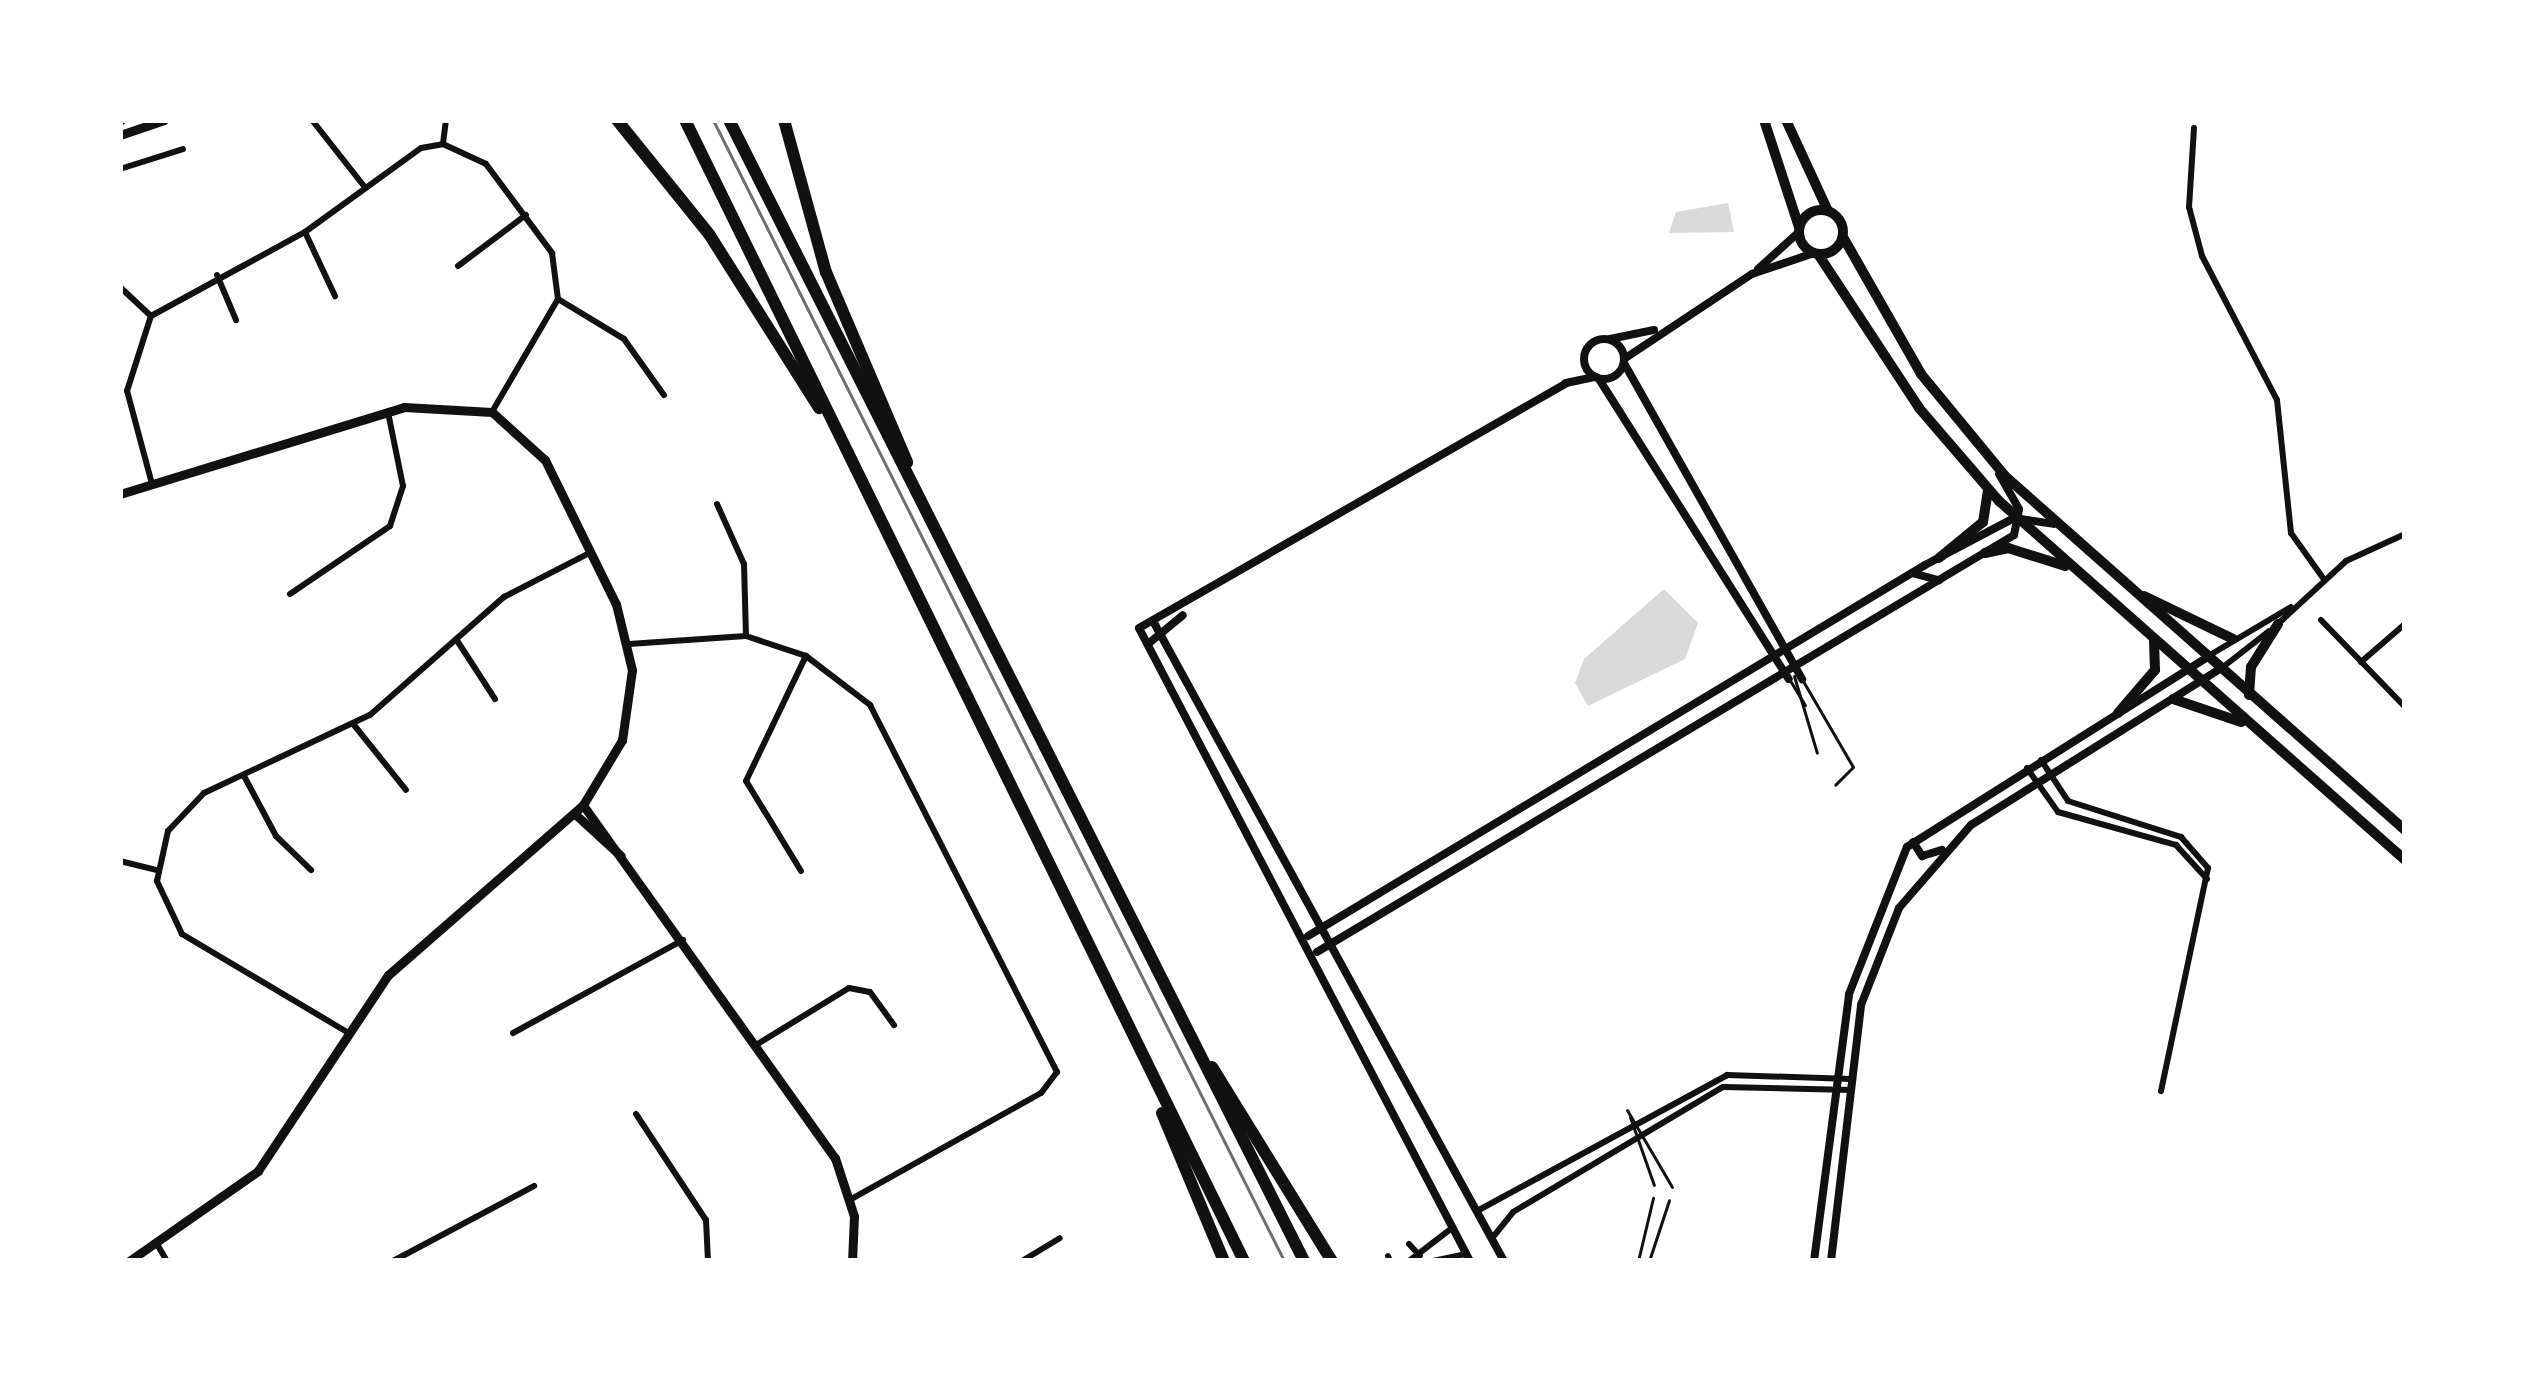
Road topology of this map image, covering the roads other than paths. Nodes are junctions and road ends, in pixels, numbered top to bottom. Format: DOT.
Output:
graph roads {
  1 [pos="164,120"];
  2 [pos="312,120"];
  3 [pos="446,120"];
  4 [pos="616,120"];
  5 [pos="685,120"];
  6 [pos="729,120"];
  7 [pos="784,120"];
  8 [pos="1764,120"];
  9 [pos="1786,120"];
  10 [pos="2184,120"];
  11 [pos="2210,120"];
  12 [pos="2194,128"];
  13 [pos="120,135"];
  14 [pos="443,144"];
  15 [pos="183,149"];
  16 [pos="120,170"];
  17 [pos="364,186"];
  18 [pos="1828,211"];
  19 [pos="526,215"];
  20 [pos="1799,230"];
  21 [pos="305,232"];
  22 [pos="1843,237"];
  23 [pos="1816,254"];
  24 [pos="458,266"];
  25 [pos="1752,274"];
  26 [pos="217,275"];
  27 [pos="120,287"];
  28 [pos="335,296"];
  29 [pos="558,298"];
  30 [pos="151,316"];
  31 [pos="236,320"];
  32 [pos="1659,328"];
  33 [pos="1609,340"];
  34 [pos="1585,354"];
  35 [pos="1624,361"];
  36 [pos="1921,374"];
  37 [pos="1597,378"];
  38 [pos="1566,382"];
  39 [pos="1904,387"];
  40 [pos="664,395"];
  41 [pos="388,412"];
  42 [pos="492,412"];
  43 [pos="1988,458"];
  44 [pos="854,463"];
  45 [pos="152,484"];
  46 [pos="1988,489"];
  47 [pos="120,494"];
  48 [pos="718,504"];
  49 [pos="2018,518"];
  50 [pos="2054,524"];
  51 [pos="2405,534"];
  52 [pos="591,552"];
  53 [pos="1985,553"];
  54 [pos="1939,558"];
  55 [pos="2068,567"];
  56 [pos="954,573"];
  57 [pos="1912,573"];
  58 [pos="2323,578"];
  59 [pos="1940,580"];
  60 [pos="2130,590"];
  61 [pos="290,593"];
  62 [pos="2296,605"];
  63 [pos="1188,609"];
  64 [pos="2321,620"];
  65 [pos="1153,621"];
  66 [pos="2278,624"];
  67 [pos="2405,624"];
  68 [pos="746,636"];
  69 [pos="1161,636"];
  70 [pos="2153,638"];
  71 [pos="2233,639"];
  72 [pos="458,641"];
  73 [pos="629,644"];
  74 [pos="1148,644"];
  75 [pos="806,656"];
  76 [pos="1808,657"];
  77 [pos="2207,657"];
  78 [pos="1786,661"];
  79 [pos="2361,662"];
  80 [pos="2190,669"];
  81 [pos="2220,669"];
  82 [pos="2202,681"];
  83 [pos="2248,695"];
  84 [pos="495,699"];
  85 [pos="2173,699"];
  86 [pos="2405,707"];
  87 [pos="2118,713"];
  88 [pos="354,725"];
  89 [pos="2255,729"];
  90 [pos="1816,753"];
  91 [pos="2041,760"];
  92 [pos="2027,768"];
  93 [pos="2049,774"];
  94 [pos="244,776"];
  95 [pos="2036,782"];
  96 [pos="1835,785"];
  97 [pos="406,790"];
  98 [pos="1243,796"];
  99 [pos="1232,802"];
  100 [pos="579,810"];
  101 [pos="1510,814"];
  102 [pos="2405,830"];
  103 [pos="1520,831"];
  104 [pos="1913,839"];
  105 [pos="1462,842"];
  106 [pos="1943,849"];
  107 [pos="1473,859"];
  108 [pos="2405,860"];
  109 [pos="120,861"];
  110 [pos="155,870"];
  111 [pos="311,870"];
  112 [pos="800,871"];
  113 [pos="2207,879"];
  114 [pos="1319,930"];
  115 [pos="1308,936"];
  116 [pos="684,939"];
  117 [pos="1328,946"];
  118 [pos="1317,952"];
  119 [pos="1164,989"];
  120 [pos="894,1025"];
  121 [pos="1129,1030"];
  122 [pos="347,1032"];
  123 [pos="513,1033"];
  124 [pos="756,1045"];
  125 [pos="1838,1084"];
  126 [pos="1852,1084"];
  127 [pos="2161,1091"];
  128 [pos="636,1114"];
  129 [pos="1623,1139"];
  130 [pos="1654,1185"];
  131 [pos="534,1186"];
  132 [pos="1672,1187"];
  133 [pos="1653,1198"];
  134 [pos="850,1199"];
  135 [pos="1669,1200"];
  136 [pos="1477,1211"];
  137 [pos="1452,1227"];
  138 [pos="1493,1237"];
  139 [pos="1060,1238"];
  140 [pos="157,1244"];
  141 [pos="1409,1244"];
  142 [pos="1420,1256"];
  143 [pos="1467,1257"];
  144 [pos="129,1261"];
  145 [pos="167,1261"];
  146 [pos="393,1261"];
  147 [pos="708,1261"];
  148 [pos="852,1261"];
  149 [pos="1022,1261"];
  150 [pos="1224,1261"];
  151 [pos="1244,1261"];
  152 [pos="1304,1261"];
  153 [pos="1332,1261"];
  154 [pos="1409,1261"];
  155 [pos="1433,1261"];
  156 [pos="1504,1261"];
  157 [pos="1638,1261"];
  158 [pos="1649,1261"];
  159 [pos="1814,1261"];
  160 [pos="1831,1261"];
  1 -- 13 [label="main road"];
  2 -- 17 [label="street"];
  3 -- 14 [label="street"];
  4 -- 44 [label="highway"];
  5 -- 44 [label="highway"];
  6 -- 56 [label="highway"];
  7 -- 56 [label="highway"];
  8 -- 20 [label="main road"];
  9 -- 18 [label="main road"];
  10 -- 12 [label="street"];
  11 -- 12 [label="street"];
  12 -- 58 [label="street"];
  14 -- 17 [label="street"];
  14 -- 19 [label="street"];
  15 -- 16 [label="street"];
  17 -- 21 [label="street"];
  18 -- 20 [label="main road"];
  18 -- 22 [label="main road"];
  19 -- 24 [label="street"];
  19 -- 29 [label="street"];
  20 -- 23 [label="main road"];
  20 -- 25 [label="street"];
  21 -- 26 [label="street"];
  21 -- 28 [label="street"];
  22 -- 23 [label="main road"];
  22 -- 36 [label="main road"];
  23 -- 25 [label="street"];
  23 -- 39 [label="main road"];
  25 -- 32 [label="street"];
  26 -- 30 [label="street"];
  26 -- 31 [label="street"];
  27 -- 30 [label="street"];
  29 -- 40 [label="street"];
  29 -- 42 [label="street"];
  30 -- 45 [label="street"];
  32 -- 33 [label="street"];
  32 -- 35 [label="street"];
  33 -- 34 [label="street"];
  33 -- 35 [label="street"];
  34 -- 37 [label="street"];
  34 -- 38 [label="street"];
  35 -- 37 [label="street"];
  35 -- 78 [label="street"];
  36 -- 39 [label="main road"];
  36 -- 43 [label="main road"];
  37 -- 38 [label="street"];
  37 -- 78 [label="street"];
  38 -- 63 [label="street"];
  39 -- 46 [label="main road"];
  41 -- 42 [label="main road"];
  41 -- 45 [label="main road"];
  41 -- 61 [label="street"];
  42 -- 52 [label="main road"];
  43 -- 49 [label="street"];
  43 -- 50 [label="main road"];
  44 -- 121 [label="highway"];
  45 -- 47 [label="main road"];
  46 -- 49 [label="main road"];
  46 -- 54 [label="main road"];
  48 -- 68 [label="street"];
  49 -- 50 [label="street"];
  49 -- 53 [label="street"];
  49 -- 54 [label="street"];
  49 -- 55 [label="main road"];
  50 -- 60 [label="main road"];
  51 -- 58 [label="street"];
  52 -- 72 [label="street"];
  52 -- 73 [label="main road"];
  53 -- 55 [label="main road"];
  53 -- 59 [label="street"];
  54 -- 57 [label="street"];
  55 -- 70 [label="main road"];
  56 -- 119 [label="highway"];
  57 -- 59 [label="street"];
  57 -- 78 [label="street"];
  58 -- 62 [label="street"];
  59 -- 76 [label="street"];
  60 -- 71 [label="main road"];
  60 -- 77 [label="main road"];
  62 -- 66 [label="street"];
  62 -- 71 [label="street"];
  63 -- 65 [label="street"];
  63 -- 69 [label="street"];
  64 -- 79 [label="street"];
  65 -- 69 [label="street"];
  65 -- 74 [label="street"];
  66 -- 81 [label="street"];
  66 -- 83 [label="main road"];
  67 -- 79 [label="street"];
  68 -- 73 [label="street"];
  68 -- 75 [label="street"];
  69 -- 74 [label="street"];
  69 -- 98 [label="street"];
  70 -- 80 [label="main road"];
  70 -- 87 [label="main road"];
  71 -- 77 [label="street"];
  72 -- 84 [label="street"];
  72 -- 88 [label="street"];
  73 -- 100 [label="main road"];
  74 -- 99 [label="street"];
  75 -- 112 [label="street"];
  75 -- 134 [label="street"];
  76 -- 78 [label="street"];
  76 -- 78 [label="street"];
  77 -- 80 [label="street"];
  77 -- 81 [label="main road"];
  78 -- 90 [label="lane"];
  78 -- 96 [label="lane"];
  78 -- 101 [label="street"];
  78 -- 103 [label="street"];
  79 -- 86 [label="street"];
  80 -- 82 [label="main road"];
  80 -- 87 [label="street"];
  81 -- 82 [label="street"];
  81 -- 83 [label="main road"];
  82 -- 85 [label="street"];
  82 -- 89 [label="main road"];
  83 -- 102 [label="main road"];
  85 -- 89 [label="main road"];
  85 -- 93 [label="street"];
  87 -- 91 [label="street"];
  88 -- 94 [label="street"];
  88 -- 97 [label="street"];
  89 -- 108 [label="main road"];
  91 -- 92 [label="street"];
  91 -- 93 [label="street"];
  92 -- 95 [label="street"];
  92 -- 104 [label="street"];
  93 -- 95 [label="street"];
  93 -- 113 [label="street"];
  94 -- 110 [label="street"];
  94 -- 111 [label="street"];
  95 -- 106 [label="street"];
  95 -- 113 [label="street"];
  98 -- 99 [label="street"];
  98 -- 114 [label="street"];
  99 -- 115 [label="street"];
  100 -- 116 [label="main road"];
  100 -- 122 [label="main road"];
  101 -- 103 [label="street"];
  101 -- 105 [label="street"];
  103 -- 107 [label="street"];
  104 -- 106 [label="street"];
  104 -- 125 [label="street"];
  105 -- 107 [label="street"];
  105 -- 114 [label="street"];
  106 -- 126 [label="street"];
  107 -- 117 [label="street"];
  109 -- 110 [label="street"];
  110 -- 122 [label="street"];
  113 -- 127 [label="street"];
  114 -- 115 [label="street"];
  114 -- 117 [label="street"];
  115 -- 118 [label="street"];
  116 -- 123 [label="street"];
  116 -- 124 [label="main road"];
  117 -- 118 [label="street"];
  117 -- 136 [label="street"];
  118 -- 137 [label="street"];
  119 -- 152 [label="highway"];
  119 -- 153 [label="highway"];
  120 -- 124 [label="street"];
  121 -- 150 [label="highway"];
  121 -- 151 [label="highway"];
  122 -- 140 [label="main road"];
  124 -- 134 [label="main road"];
  125 -- 126 [label="street"];
  125 -- 129 [label="street"];
  125 -- 159 [label="street"];
  126 -- 160 [label="street"];
  128 -- 147 [label="street"];
  129 -- 136 [label="street"];
  129 -- 138 [label="street"];
  130 -- 132 [label="lane"];
  131 -- 146 [label="street"];
  133 -- 157 [label="lane"];
  134 -- 148 [label="main road"];
  135 -- 158 [label="lane"];
  136 -- 137 [label="street"];
  136 -- 138 [label="street"];
  137 -- 142 [label="street"];
  137 -- 143 [label="street"];
  138 -- 156 [label="street"];
  139 -- 149 [label="street"];
  140 -- 144 [label="main road"];
  140 -- 145 [label="street"];
  141 -- 142 [label="street"];
  142 -- 154 [label="street"];
  143 -- 155 [label="street"];
}
